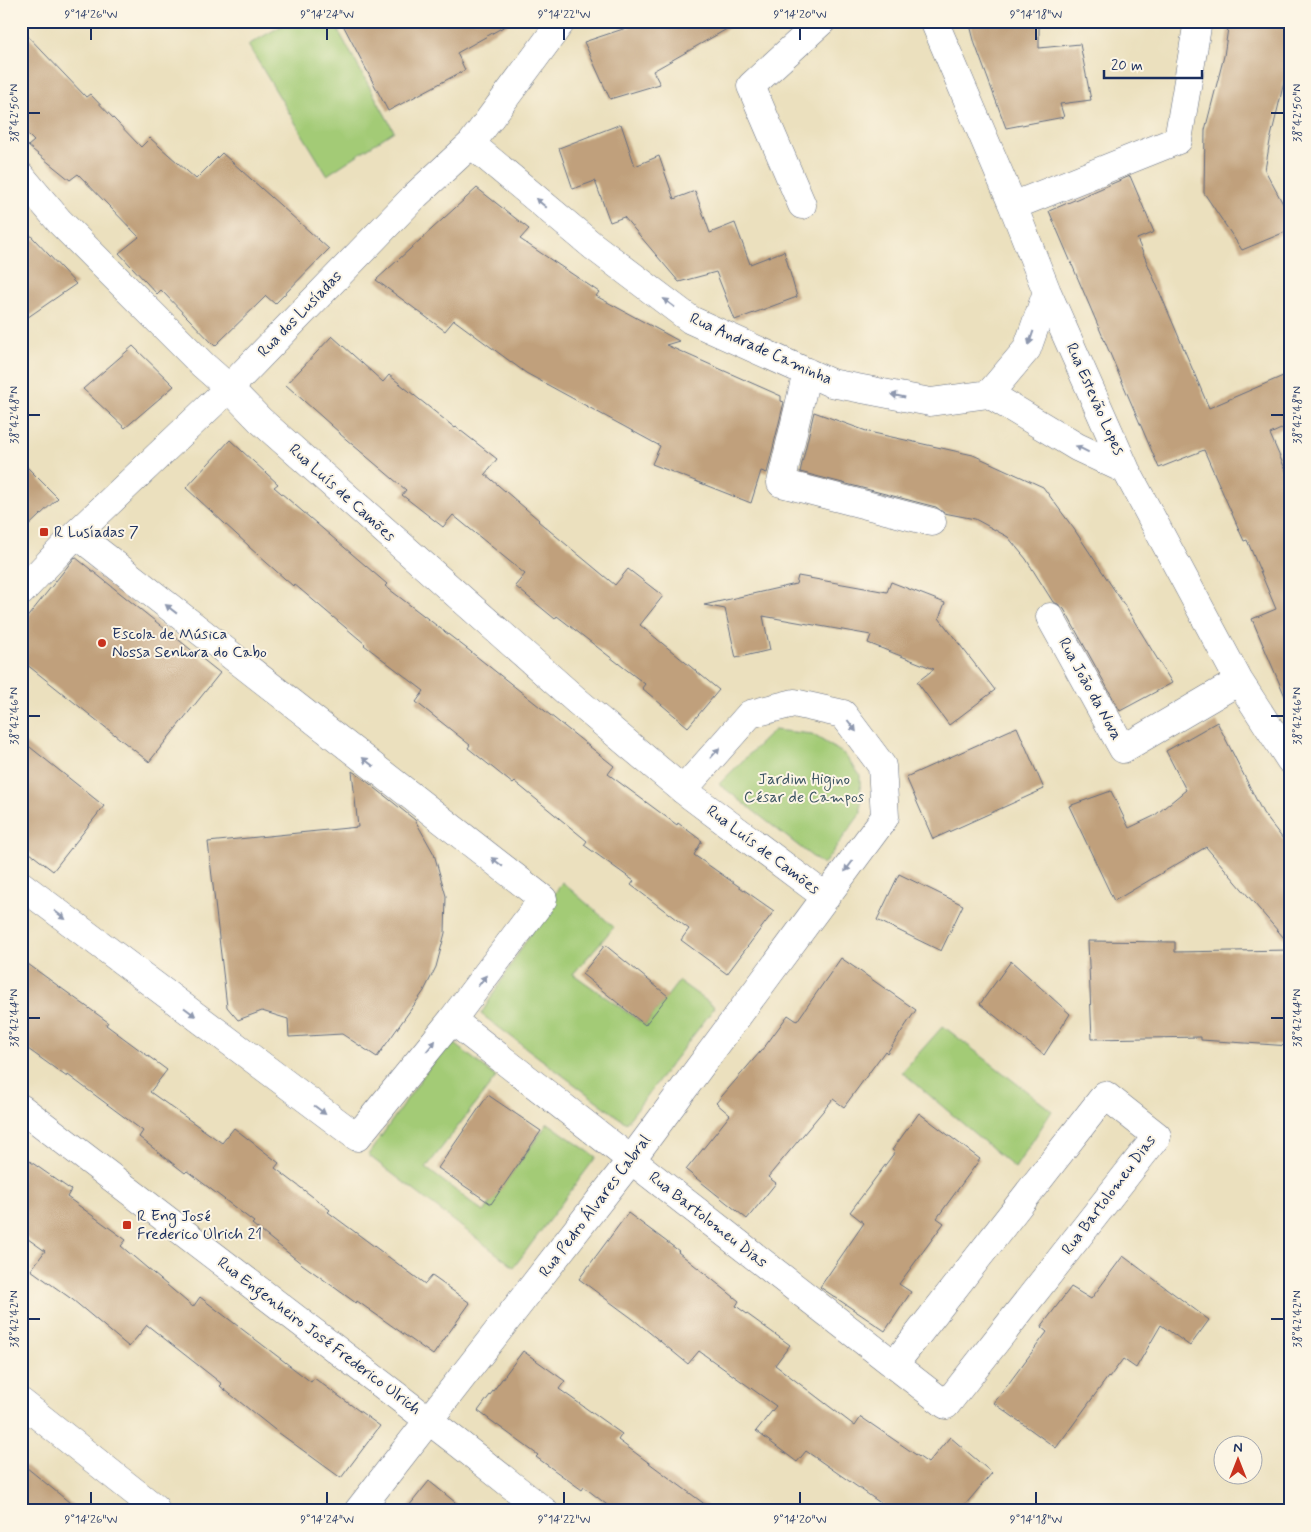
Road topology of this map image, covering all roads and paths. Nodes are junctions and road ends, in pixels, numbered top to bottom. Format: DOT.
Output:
graph roads {
  1 [pos="562,21"];
  2 [pos="822,21"];
  3 [pos="934,21"];
  4 [pos="1198,21"];
  5 [pos="471,144"];
  6 [pos="21,176"];
  7 [pos="802,205"];
  8 [pos="1013,206"];
  9 [pos="1047,292"];
  10 [pos="807,372"];
  11 [pos="230,388"];
  12 [pos="989,394"];
  13 [pos="1126,470"];
  14 [pos="932,522"];
  15 [pos="76,534"];
  16 [pos="23,585"];
  17 [pos="1050,617"];
  18 [pos="1239,681"];
  19 [pos="1290,760"];
  20 [pos="683,790"];
  21 [pos="21,886"];
  22 [pos="826,897"];
  23 [pos="452,1020"];
  24 [pos="21,1108"];
  25 [pos="631,1160"];
  26 [pos="894,1365"];
  27 [pos="21,1402"];
  28 [pos="429,1421"];
  29 [pos="155,1508"];
  30 [pos="358,1511"];
  31 [pos="544,1511"];
  1 -- 5 [label="street, Rua dos Lusíadas"];
  2 -- 7 [label="street"];
  3 -- 8 [label="street, Rua Estevão Lopes"];
  4 -- 8 [label="street"];
  10 -- 5 [label="street, Rua Andrade Caminha, one-way"];
  5 -- 11 [label="street, Rua dos Lusíadas"];
  6 -- 11 [label="street, Rua Luís de Camões"];
  8 -- 9 [label="street, Rua Estevão Lopes"];
  9 -- 12 [label="street, one-way"];
  9 -- 13 [label="street, Rua Estevão Lopes"];
  12 -- 10 [label="street, Rua Andrade Caminha, one-way"];
  10 -- 14 [label="street"];
  11 -- 15 [label="street, Rua dos Lusíadas"];
  11 -- 20 [label="street, Rua Luís de Camões"];
  13 -- 12 [label="street, one-way"];
  13 -- 18 [label="street, Rua Estevão Lopes"];
  15 -- 16 [label="street, Rua dos Lusíadas"];
  23 -- 15 [label="street, one-way"];
  17 -- 18 [label="street, Rua João da Nova"];
  18 -- 19 [label="street, Rua Estevão Lopes"];
  20 -- 22 [label="street, Rua Luís de Camões"];
  20 -- 22 [label="street, Rua Luís de Camões, one-way"];
  21 -- 23 [label="street, one-way"];
  22 -- 25 [label="street, Rua Pedro Álvares Cabral"];
  23 -- 25 [label="street, Rua Bartolomeu Dias"];
  24 -- 28 [label="street, Rua Engenheiro José Frederico Ulrich"];
  25 -- 26 [label="street, Rua Bartolomeu Dias"];
  25 -- 28 [label="street, Rua Pedro Álvares Cabral"];
  26 -- 26 [label="street, Rua Bartolomeu Dias"];
  27 -- 29 [label="street"];
  28 -- 30 [label="street, Rua Pedro Álvares Cabral"];
  28 -- 31 [label="street, Rua Engenheiro José Frederico Ulrich"];
}
